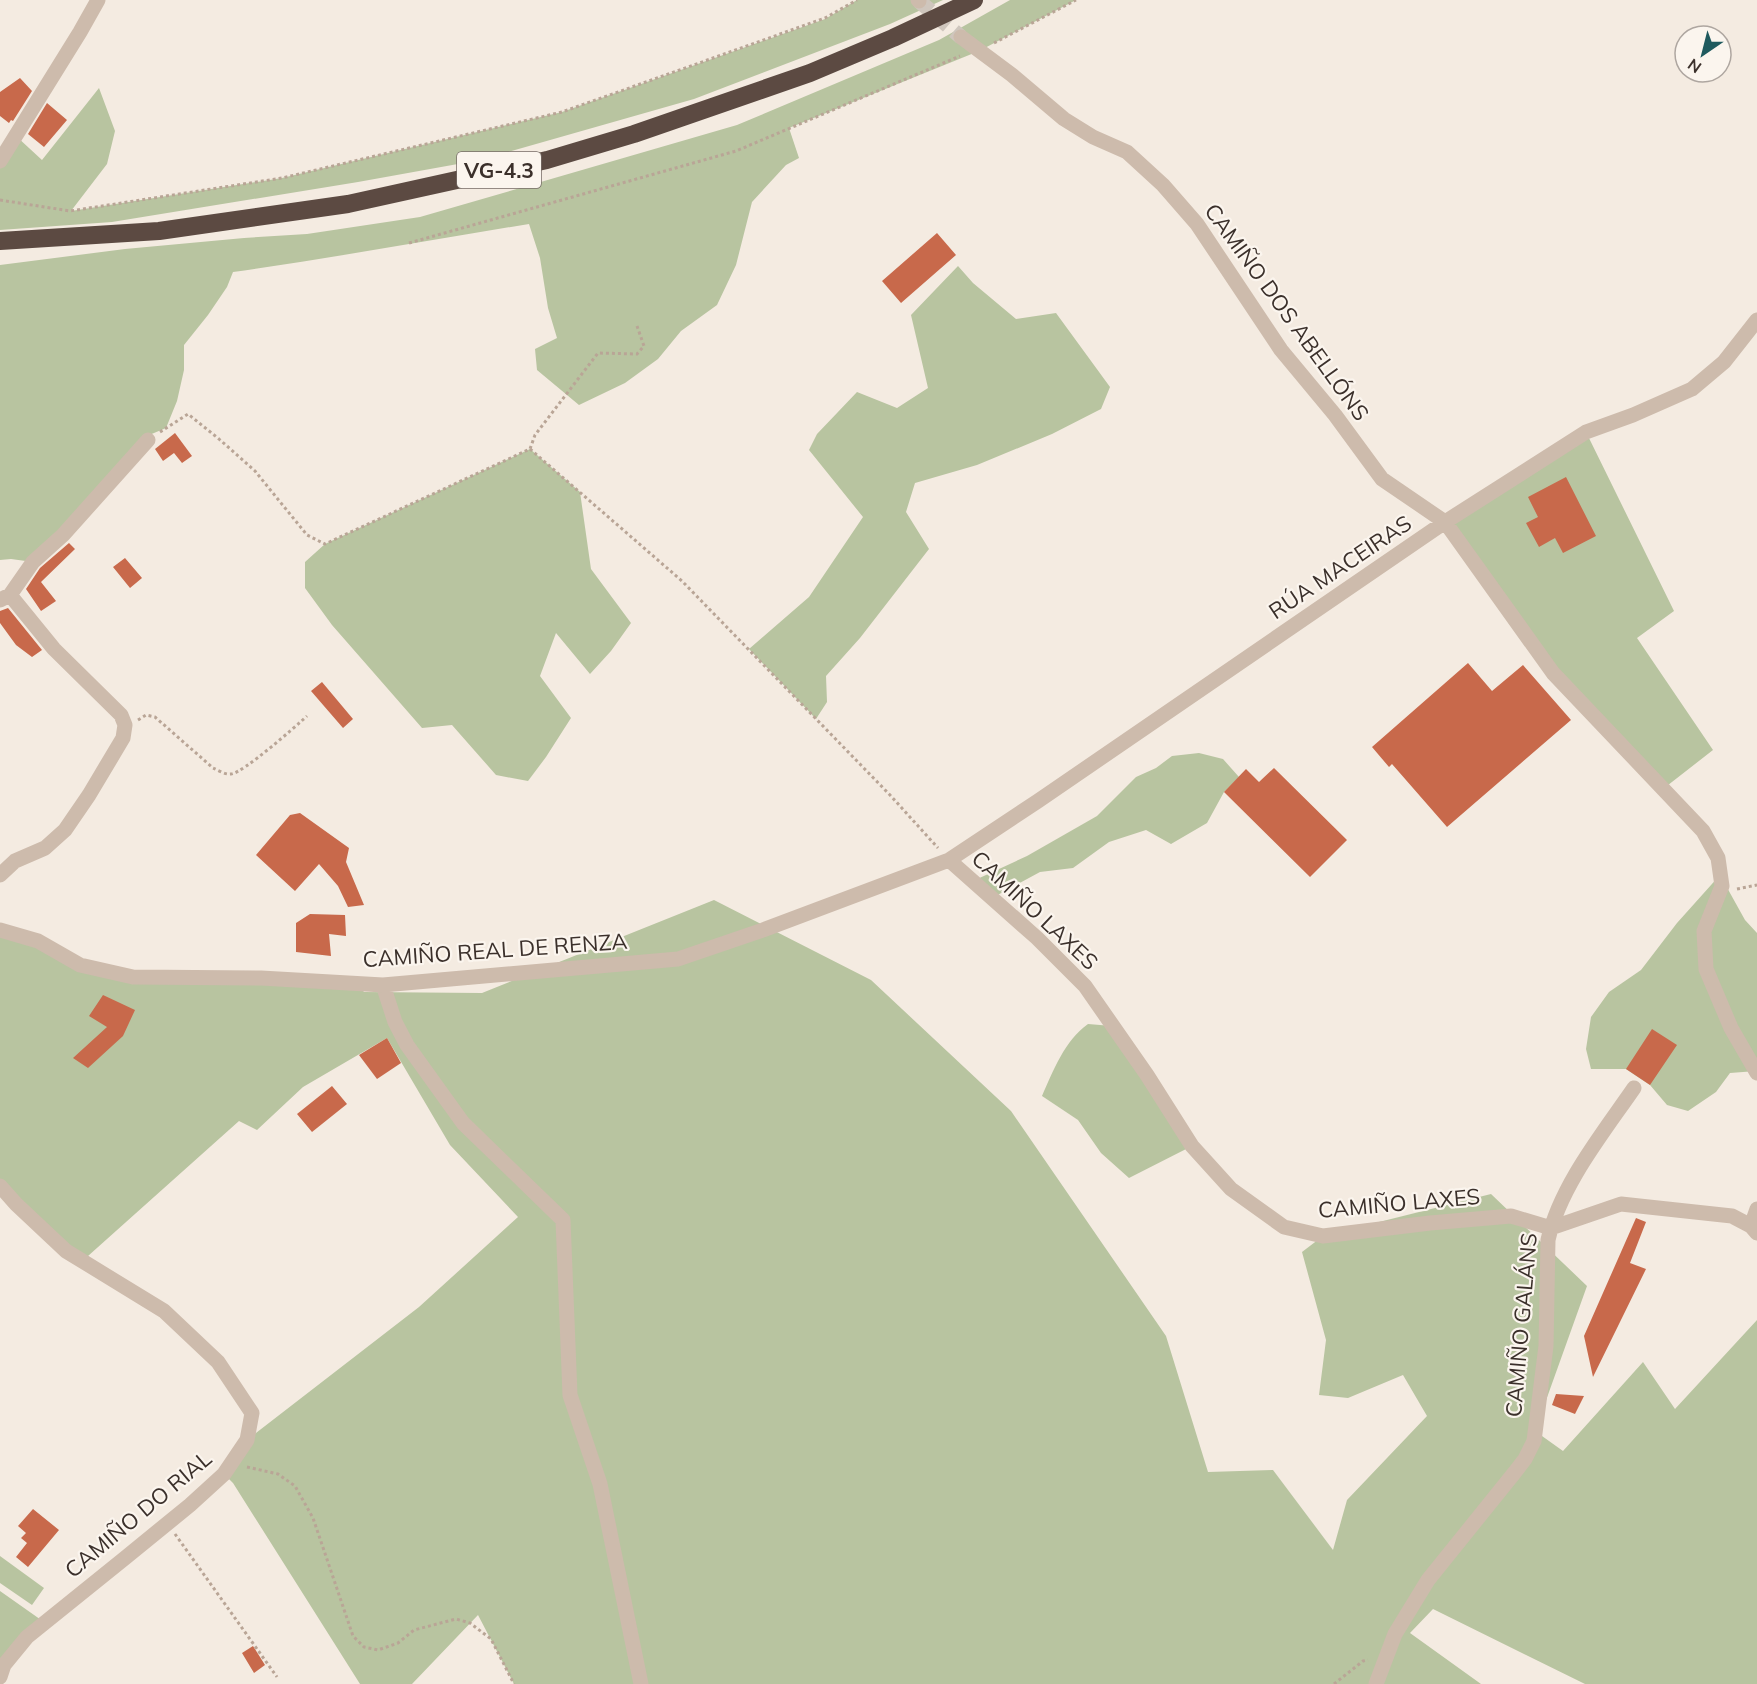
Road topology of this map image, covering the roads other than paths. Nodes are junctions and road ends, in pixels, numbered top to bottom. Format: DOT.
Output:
graph roads {
  1 [pos="98,0"];
  2 [pos="974,0"];
  3 [pos="961,37"];
  4 [pos="0,160"];
  5 [pos="0,241"];
  6 [pos="1757,320"];
  7 [pos="148,440"];
  8 [pos="1445,522"];
  9 [pos="5,597"];
  10 [pos="949,860"];
  11 [pos="0,875"];
  12 [pos="0,930"];
  13 [pos="383,985"];
  14 [pos="1757,1072"];
  15 [pos="1634,1088"];
  16 [pos="0,1186"];
  17 [pos="1757,1209"];
  18 [pos="1551,1228"];
  19 [pos="1754,1229"];
  20 [pos="0,1677"];
  21 [pos="641,1684"];
  22 [pos="1376,1684"];
  1 -- 4 [label="street"];
  2 -- 5 [label="highway, VG-4.3"];
  3 -- 8 [label="street, CAMIÑO DOS ABELLÓNS"];
  6 -- 8 [label="street, RÚA MACEIRAS"];
  7 -- 9 [label="street"];
  8 -- 10 [label="street, RÚA MACEIRAS"];
  8 -- 14 [label="street, CAMIÑO DOS ABELLÓNS"];
  9 -- 11 [label="street"];
  10 -- 13 [label="street, CAMIÑO REAL DE RENZA"];
  10 -- 18 [label="street, CAMIÑO LAXES"];
  12 -- 13 [label="street, CAMIÑO REAL DE RENZA"];
  13 -- 21 [label="street"];
  15 -- 18 [label="street, CAMIÑO GALÁNS"];
  16 -- 20 [label="street, CAMIÑO DO RIAL"];
  17 -- 19 [label="street"];
  18 -- 19 [label="street"];
  18 -- 22 [label="street, CAMIÑO GALÁNS"];
}
